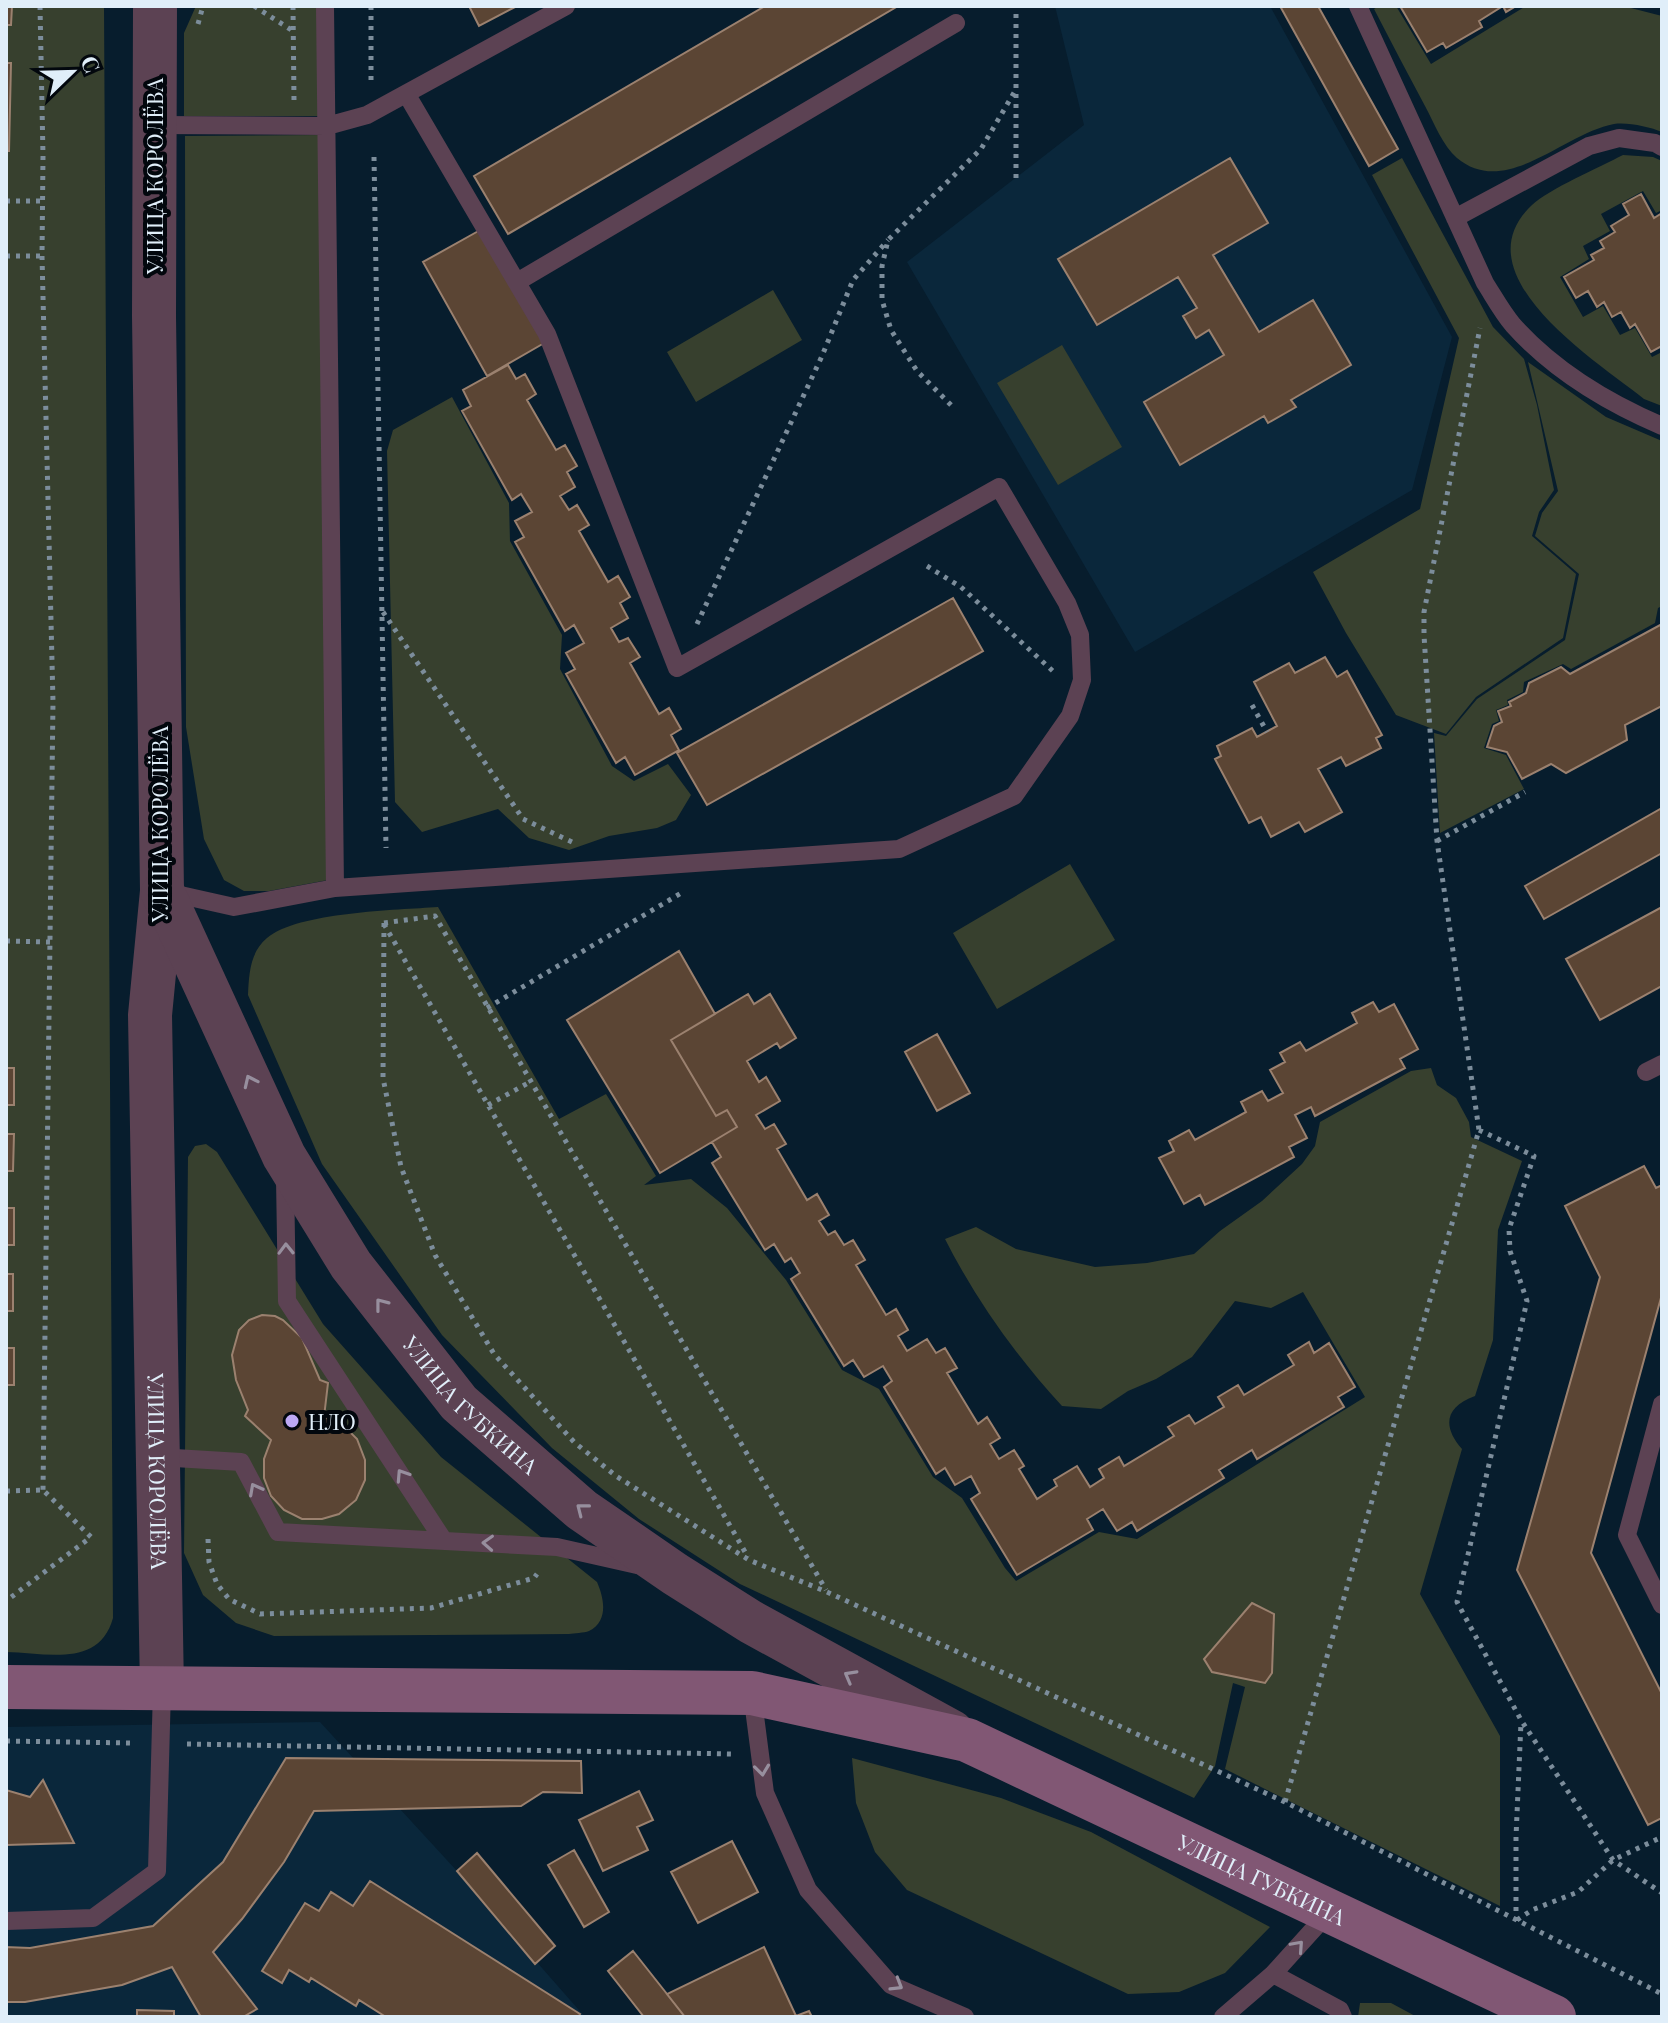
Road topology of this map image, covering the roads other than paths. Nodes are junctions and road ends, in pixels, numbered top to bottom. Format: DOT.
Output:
graph roads {
  1 [pos="155,6"];
  2 [pos="325,6"];
  3 [pos="566,6"];
  4 [pos="1358,6"];
  5 [pos="956,23"];
  6 [pos="407,95"];
  7 [pos="153,125"];
  8 [pos="327,126"];
  9 [pos="1662,147"];
  10 [pos="1455,218"];
  11 [pos="517,282"];
  12 [pos="1662,426"];
  13 [pos="335,888"];
  14 [pos="162,891"];
  15 [pos="284,1156"];
  16 [pos="1662,1404"];
  17 [pos="158,1457"];
  18 [pos="444,1541"];
  19 [pos="675,1574"];
  20 [pos="1662,1605"];
  21 [pos="6,1687"];
  22 [pos="162,1689"];
  23 [pos="752,1693"];
  24 [pos="967,1740"];
  25 [pos="1330,1910"];
  26 [pos="6,1921"];
  27 [pos="1273,1974"];
  28 [pos="965,2017"];
  29 [pos="1223,2017"];
  30 [pos="1343,2017"];
  31 [pos="1554,2017"];
  1 -- 7 [label="street, УЛИЦА КОРОЛЁВА"];
  2 -- 8 [label="lane"];
  3 -- 6 [label="lane"];
  4 -- 10 [label="lane"];
  5 -- 11 [label="lane"];
  6 -- 8 [label="lane"];
  6 -- 11 [label="lane"];
  7 -- 8 [label="lane"];
  7 -- 14 [label="street, УЛИЦА КОРОЛЁВА"];
  8 -- 13 [label="lane"];
  9 -- 10 [label="lane"];
  10 -- 12 [label="lane"];
  11 -- 13 [label="lane"];
  13 -- 14 [label="lane"];
  15 -- 14 [label="street, УЛИЦА ГУБКИНА, one-way"];
  14 -- 17 [label="street, УЛИЦА КОРОЛЁВА"];
  18 -- 15 [label="lane, one-way"];
  19 -- 15 [label="street, УЛИЦА ГУБКИНА, one-way"];
  16 -- 20 [label="lane"];
  18 -- 17 [label="lane, one-way"];
  17 -- 22 [label="street, УЛИЦА КОРОЛЁВА"];
  19 -- 18 [label="lane, one-way"];
  24 -- 19 [label="street, УЛИЦА ГУБКИНА, one-way"];
  21 -- 22 [label="main road, УЛИЦА ГУБКИНА"];
  22 -- 23 [label="main road, УЛИЦА ГУБКИНА"];
  22 -- 26 [label="lane"];
  23 -- 24 [label="main road, УЛИЦА ГУБКИНА"];
  23 -- 28 [label="lane, one-way"];
  24 -- 25 [label="main road, УЛИЦА ГУБКИНА"];
  27 -- 25 [label="lane, one-way"];
  25 -- 31 [label="main road, УЛИЦА ГУБКИНА"];
  27 -- 29 [label="lane"];
  27 -- 30 [label="lane"];
}
